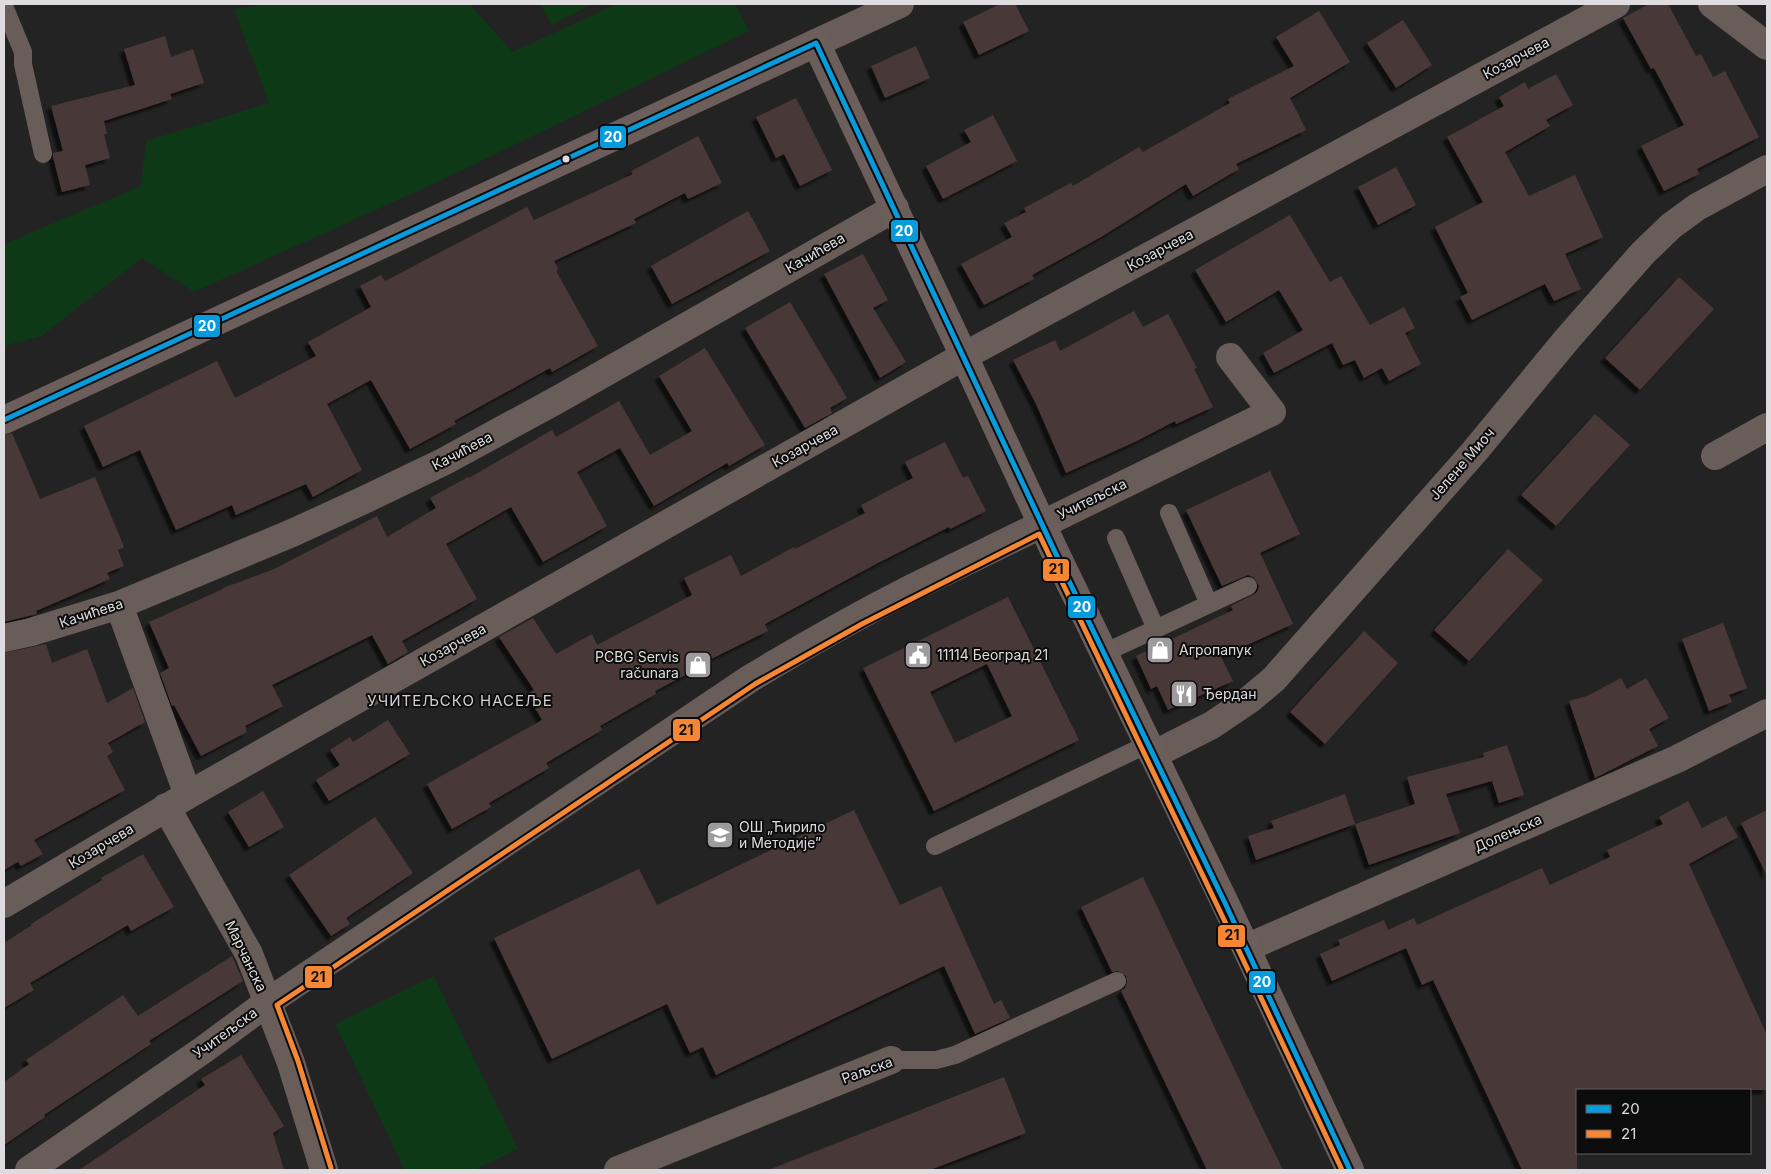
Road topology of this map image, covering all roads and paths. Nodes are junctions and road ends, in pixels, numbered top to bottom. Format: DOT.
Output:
graph roads {
  1 [pos="900,4"];
  2 [pos="1616,4"];
  3 [pos="1712,4"];
  4 [pos="4,6"];
  5 [pos="816,43"];
  6 [pos="1767,46"];
  7 [pos="43,154"];
  8 [pos="1767,169"];
  9 [pos="895,208"];
  10 [pos="964,356"];
  11 [pos="1230,357"];
  12 [pos="4,420"];
  13 [pos="1767,426"];
  14 [pos="1715,456"];
  15 [pos="1169,513"];
  16 [pos="1042,524"];
  17 [pos="1116,538"];
  18 [pos="1248,586"];
  19 [pos="1210,604"];
  20 [pos="119,605"];
  21 [pos="1156,629"];
  22 [pos="4,638"];
  23 [pos="1104,653"];
  24 [pos="1767,713"];
  25 [pos="1151,750"];
  26 [pos="177,801"];
  27 [pos="935,846"];
  28 [pos="4,904"];
  29 [pos="1246,948"];
  30 [pos="1117,981"];
  31 [pos="268,1002"];
  32 [pos="891,1060"];
  33 [pos="29,1170"];
  34 [pos="324,1170"];
  35 [pos="618,1170"];
  36 [pos="1350,1170"];
  1 -- 5 [label="street"];
  2 -- 10 [label="street, Козарчева"];
  3 -- 6 [label="street"];
  4 -- 7 [label="lane"];
  5 -- 9 [label="street"];
  5 -- 12 [label="street"];
  8 -- 25 [label="street, Јелене Миоч"];
  9 -- 10 [label="street"];
  9 -- 20 [label="street, Качићева"];
  10 -- 16 [label="street"];
  10 -- 26 [label="street, Козарчева"];
  11 -- 16 [label="street, Учитељска"];
  13 -- 14 [label="street"];
  15 -- 19 [label="lane"];
  16 -- 23 [label="street"];
  16 -- 31 [label="street, Учитељска"];
  17 -- 21 [label="lane"];
  18 -- 19 [label="lane"];
  19 -- 21 [label="lane"];
  20 -- 22 [label="street, Качићева"];
  20 -- 26 [label="street, Марчанска"];
  21 -- 23 [label="lane"];
  23 -- 25 [label="street"];
  24 -- 29 [label="street, Долењска"];
  25 -- 27 [label="lane"];
  25 -- 29 [label="street"];
  26 -- 28 [label="street, Козарчева"];
  26 -- 31 [label="street, Марчанска"];
  29 -- 36 [label="street"];
  30 -- 32 [label="lane, Раљска"];
  31 -- 33 [label="street, Учитељска"];
  31 -- 34 [label="street, Марчанска"];
  32 -- 35 [label="street, Раљска"];
}
